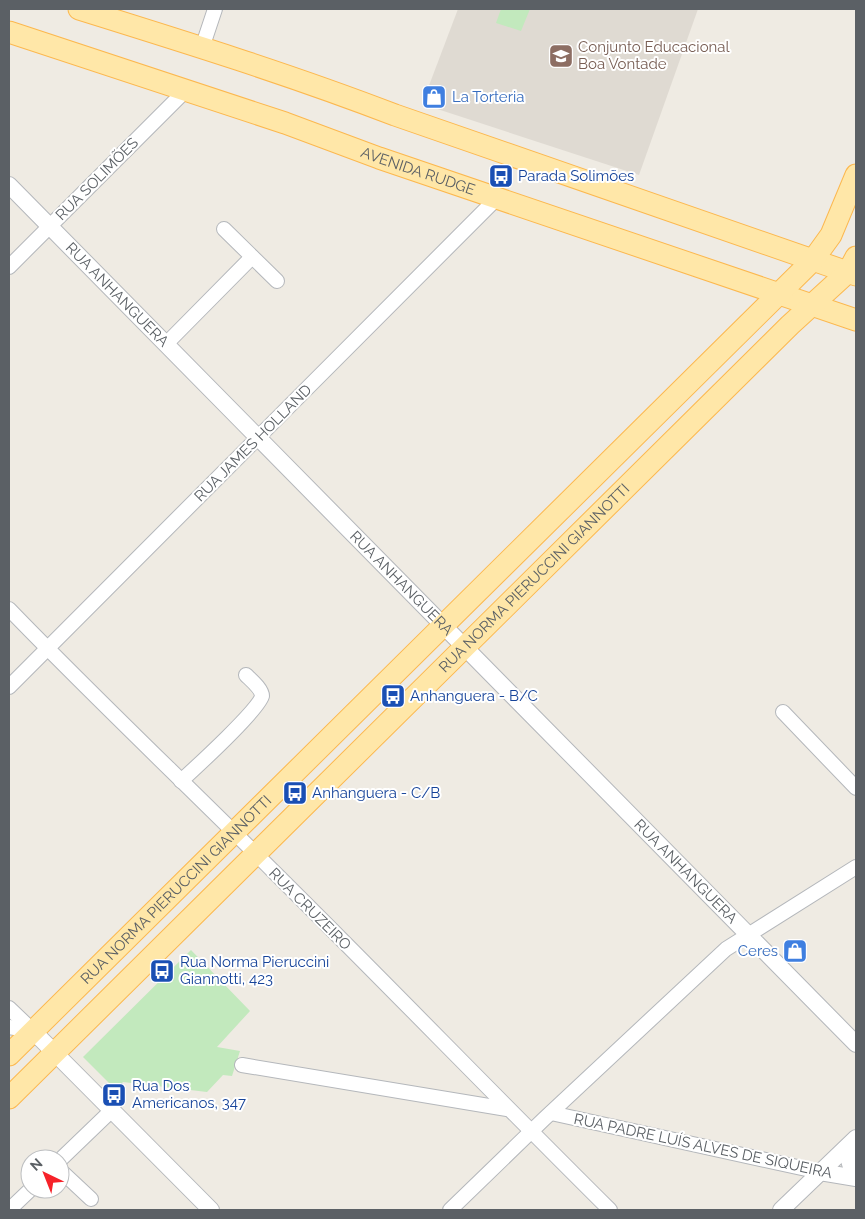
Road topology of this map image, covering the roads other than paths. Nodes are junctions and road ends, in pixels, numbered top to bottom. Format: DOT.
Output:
graph roads {
  1 [pos="79,9"];
  2 [pos="216,9"];
  3 [pos="9,32"];
  4 [pos="202,48"];
  5 [pos="185,91"];
  6 [pos="856,175"];
  7 [pos="9,186"];
  8 [pos="497,198"];
  9 [pos="50,227"];
  10 [pos="224,229"];
  11 [pos="252,257"];
  12 [pos="813,260"];
  13 [pos="9,267"];
  14 [pos="854,268"];
  15 [pos="277,282"];
  16 [pos="779,293"];
  17 [pos="812,304"];
  18 [pos="856,320"];
  19 [pos="166,344"];
  20 [pos="258,437"];
  21 [pos="9,609"];
  22 [pos="443,626"];
  23 [pos="464,648"];
  24 [pos="48,649"];
  25 [pos="246,675"];
  26 [pos="9,687"];
  27 [pos="784,712"];
  28 [pos="181,781"];
  29 [pos="856,788"];
  30 [pos="234,832"];
  31 [pos="256,854"];
  32 [pos="856,867"];
  33 [pos="749,934"];
  34 [pos="9,1008"];
  35 [pos="9,1027"];
  36 [pos="32,1031"];
  37 [pos="856,1044"];
  38 [pos="54,1053"];
  39 [pos="9,1055"];
  40 [pos="242,1065"];
  41 [pos="9,1098"];
  42 [pos="507,1109"];
  43 [pos="112,1110"];
  44 [pos="550,1113"];
  45 [pos="530,1132"];
  46 [pos="856,1138"];
  47 [pos="70,1150"];
  48 [pos="820,1172"];
  49 [pos="856,1172"];
  50 [pos="856,1178"];
  51 [pos="70,1179"];
  52 [pos="21,1199"];
  53 [pos="91,1199"];
  54 [pos="9,1210"];
  55 [pos="211,1210"];
  56 [pos="450,1210"];
  57 [pos="610,1210"];
  58 [pos="781,1210"];
  1 -- 4 [label="main road"];
  2 -- 4 [label="street"];
  3 -- 5 [label="main road, AVENIDA RUDGE"];
  4 -- 12 [label="main road"];
  5 -- 8 [label="main road, AVENIDA RUDGE"];
  5 -- 9 [label="street, RUA SOLIMÕES"];
  6 -- 12 [label="main road, RUA NORMA PIERUCCINI GIANNOTTI"];
  7 -- 9 [label="street, RUA ANHANGUERA"];
  8 -- 16 [label="main road, AVENIDA RUDGE"];
  8 -- 20 [label="street, RUA JAMES HOLLAND"];
  9 -- 13 [label="street, RUA SOLIMÕES"];
  9 -- 19 [label="street, RUA ANHANGUERA"];
  10 -- 11 [label="street"];
  11 -- 15 [label="street"];
  11 -- 19 [label="street"];
  12 -- 14 [label="main road"];
  12 -- 16 [label="main road, RUA NORMA PIERUCCINI GIANNOTTI"];
  14 -- 17 [label="main road, RUA NORMA PIERUCCINI GIANNOTTI"];
  16 -- 17 [label="main road, AVENIDA RUDGE"];
  16 -- 22 [label="main road, RUA NORMA PIERUCCINI GIANNOTTI"];
  17 -- 18 [label="main road, AVENIDA RUDGE"];
  17 -- 23 [label="main road, RUA NORMA PIERUCCINI GIANNOTTI"];
  19 -- 20 [label="street, RUA ANHANGUERA"];
  20 -- 22 [label="street, RUA ANHANGUERA"];
  20 -- 24 [label="street, RUA JAMES HOLLAND"];
  21 -- 24 [label="street, RUA CRUZEIRO"];
  22 -- 23 [label="street, RUA ANHANGUERA"];
  22 -- 30 [label="main road, RUA NORMA PIERUCCINI GIANNOTTI"];
  23 -- 31 [label="main road, RUA NORMA PIERUCCINI GIANNOTTI"];
  23 -- 33 [label="street, RUA ANHANGUERA"];
  24 -- 26 [label="street, RUA JAMES HOLLAND"];
  24 -- 28 [label="street, RUA CRUZEIRO"];
  25 -- 28 [label="street"];
  27 -- 29 [label="street"];
  28 -- 30 [label="street, RUA CRUZEIRO"];
  30 -- 31 [label="street, RUA CRUZEIRO"];
  30 -- 36 [label="main road, RUA NORMA PIERUCCINI GIANNOTTI"];
  31 -- 38 [label="main road, RUA NORMA PIERUCCINI GIANNOTTI"];
  31 -- 42 [label="street, RUA CRUZEIRO"];
  32 -- 33 [label="street"];
  33 -- 37 [label="street, RUA ANHANGUERA"];
  33 -- 44 [label="street"];
  34 -- 36 [label="street"];
  35 -- 36 [label="street"];
  36 -- 38 [label="street"];
  36 -- 39 [label="main road, RUA NORMA PIERUCCINI GIANNOTTI"];
  38 -- 41 [label="main road, RUA NORMA PIERUCCINI GIANNOTTI"];
  38 -- 43 [label="street"];
  40 -- 42 [label="street"];
  42 -- 45 [label="street, RUA CRUZEIRO"];
  43 -- 47 [label="street"];
  43 -- 55 [label="street"];
  44 -- 45 [label="street"];
  44 -- 48 [label="street, RUA PADRE LUÍS ALVES DE SIQUEIRA"];
  45 -- 56 [label="street"];
  45 -- 57 [label="street, RUA CRUZEIRO"];
  46 -- 48 [label="street"];
  46 -- 49 [label="street"];
  48 -- 50 [label="street, RUA PADRE LUÍS ALVES DE SIQUEIRA"];
  48 -- 58 [label="street"];
  51 -- 53 [label="street"];
  52 -- 54 [label="street"];
}
